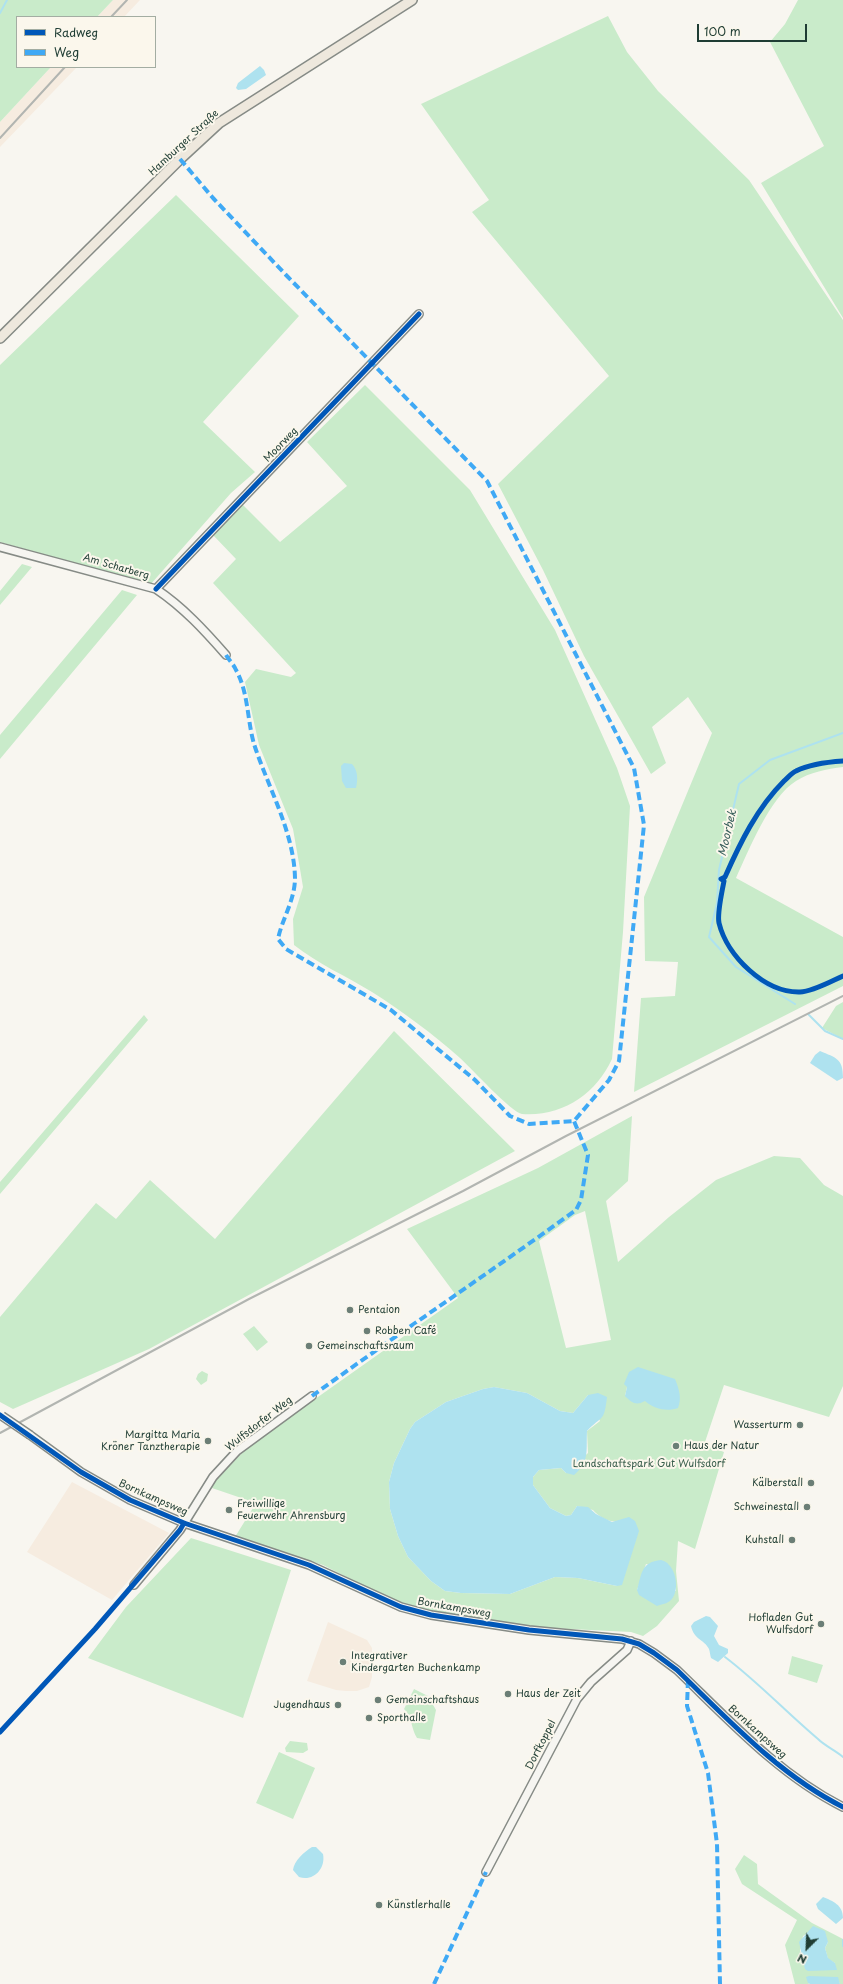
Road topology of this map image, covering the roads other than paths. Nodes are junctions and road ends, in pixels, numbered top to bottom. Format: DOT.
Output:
graph roads {
  1 [pos="412,0"];
  2 [pos="419,314"];
  3 [pos="0,338"];
  4 [pos="0,547"];
  5 [pos="156,589"];
  6 [pos="226,655"];
  7 [pos="312,1396"];
  8 [pos="1,1416"];
  9 [pos="184,1523"];
  10 [pos="134,1585"];
  11 [pos="631,1642"];
  12 [pos="843,1806"];
  13 [pos="486,1872"];
  1 -- 3 [label="main road, Hamburger Straße"];
  2 -- 5 [label="street, Moorweg"];
  4 -- 5 [label="street, Am Scharberg"];
  5 -- 6 [label="street, Am Scharberg"];
  7 -- 9 [label="street, Wulfsdorfer Weg"];
  8 -- 9 [label="street, Bornkampsweg, bridge"];
  9 -- 10 [label="street, Wulfsdorfer Weg"];
  9 -- 11 [label="street, Bornkampsweg"];
  11 -- 12 [label="street, Bornkampsweg"];
  11 -- 13 [label="street, Dorfkoppel"];
}
